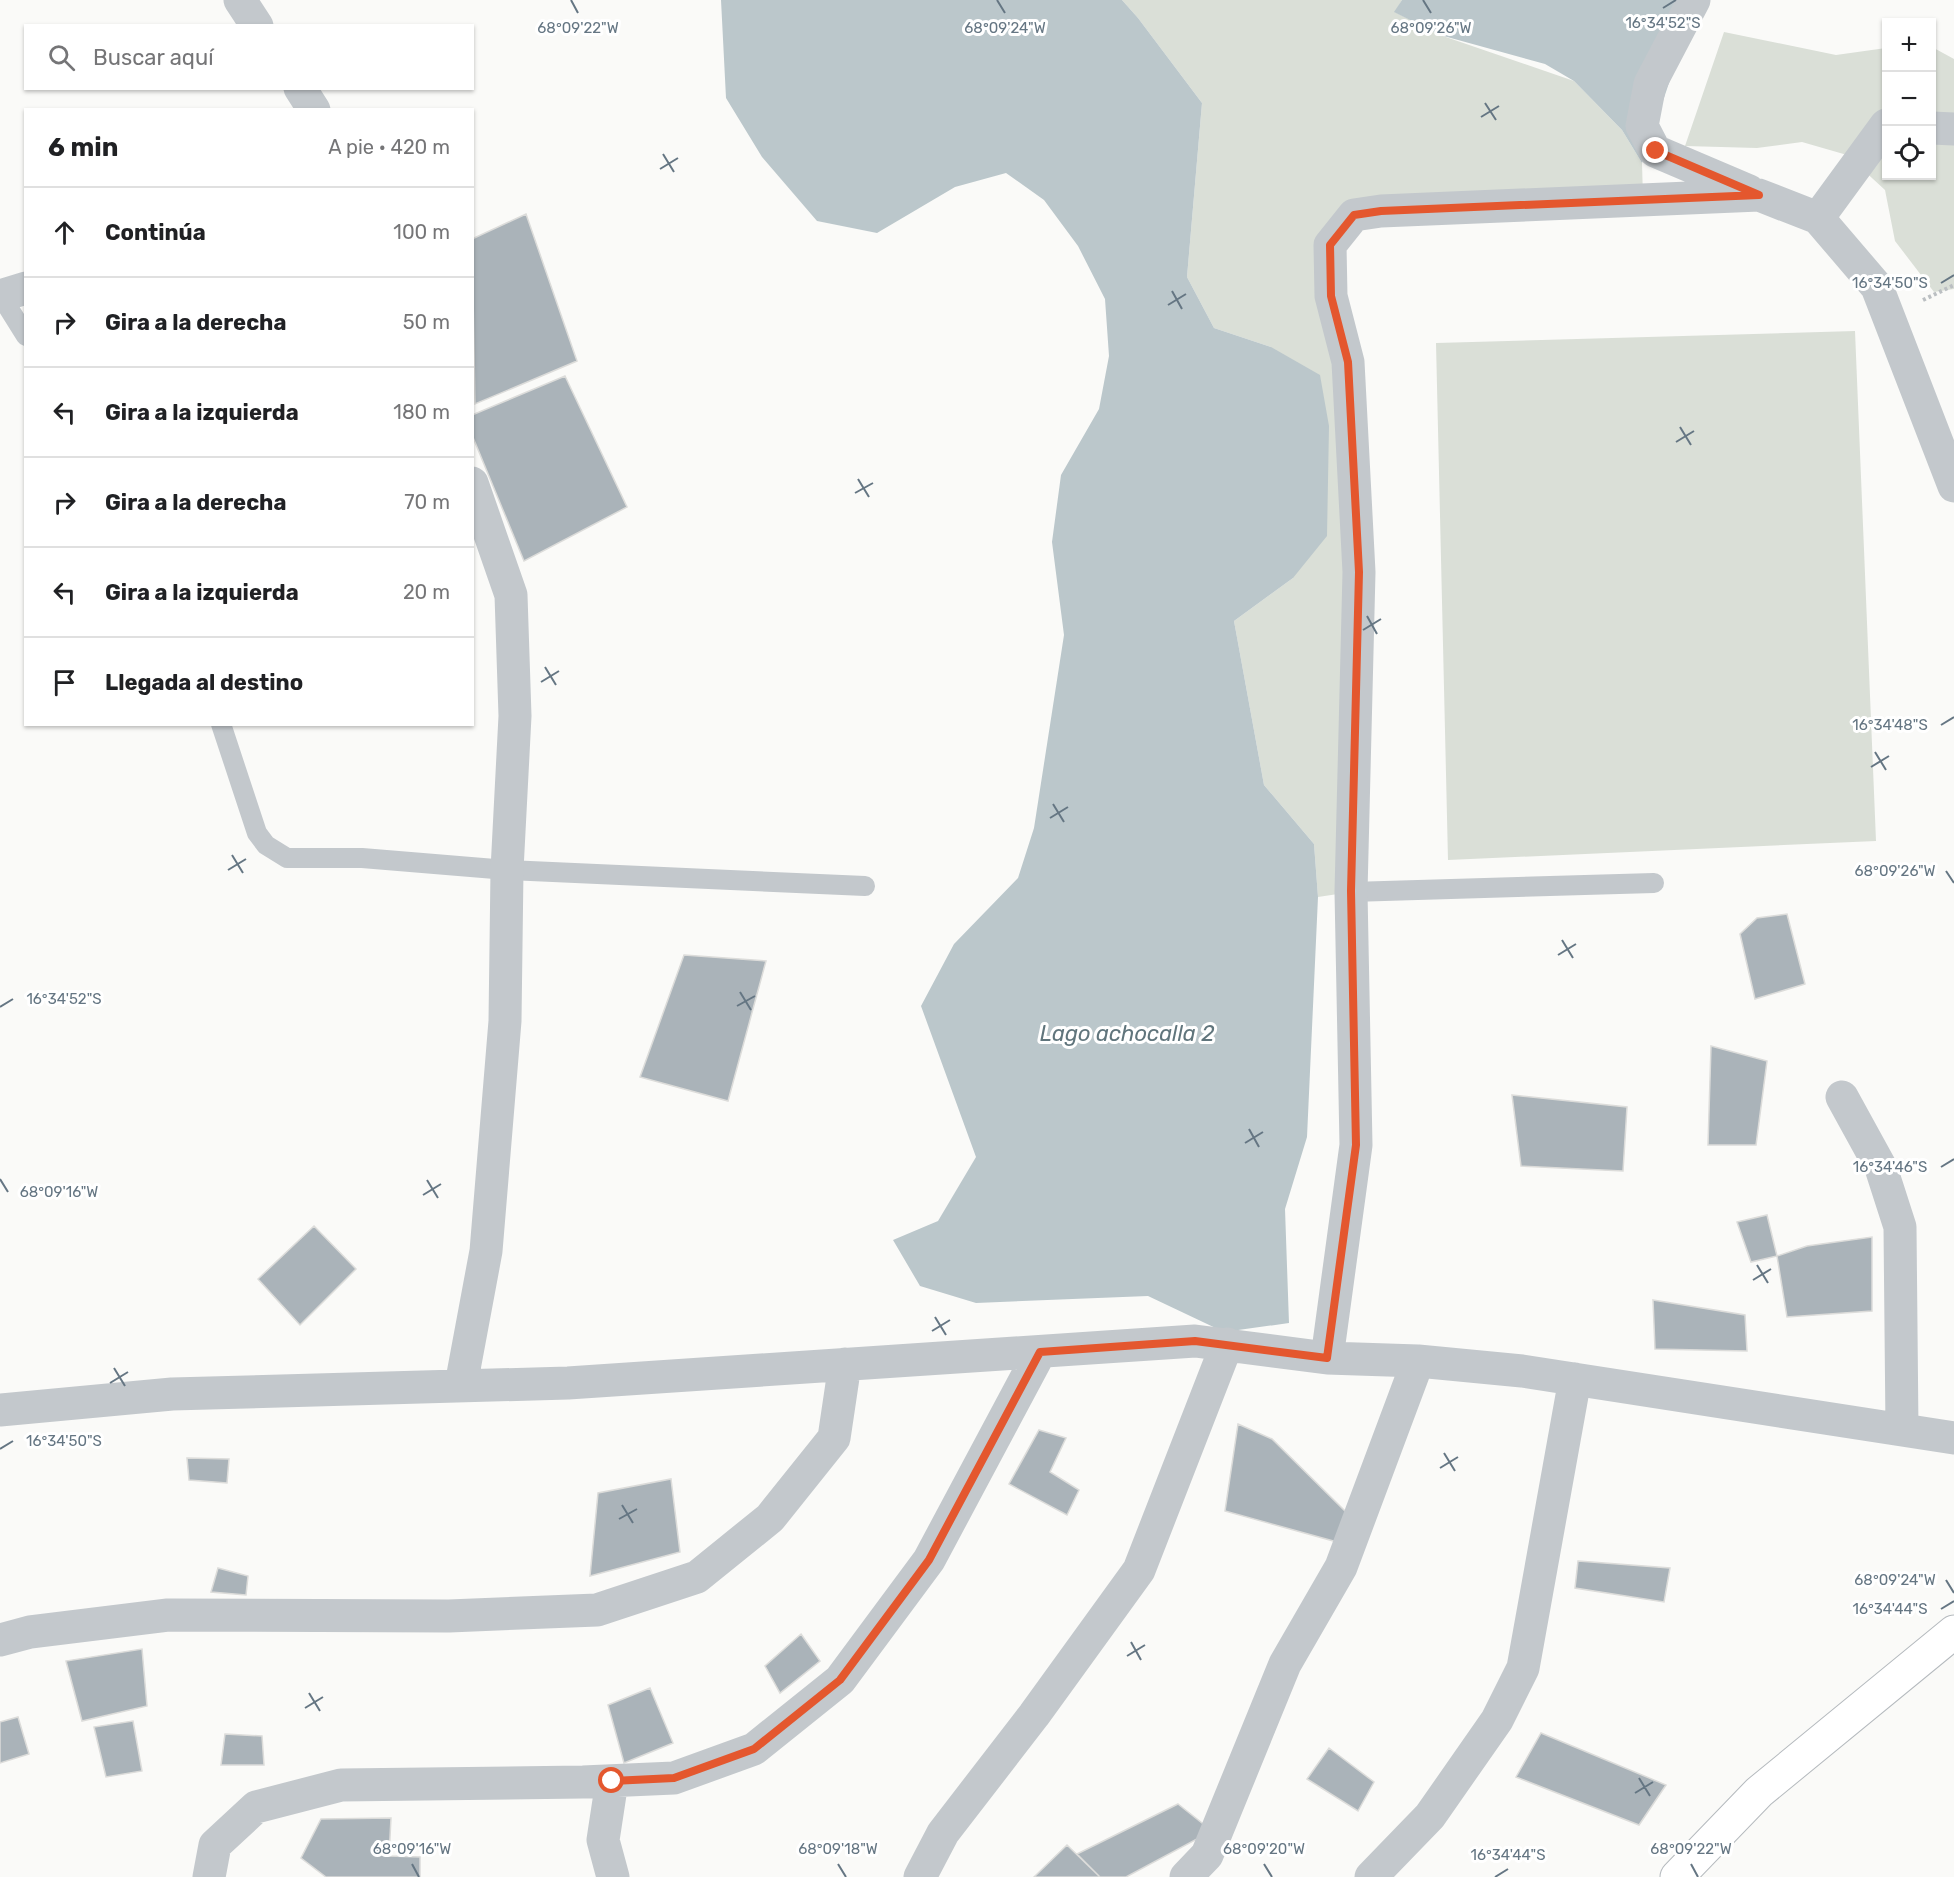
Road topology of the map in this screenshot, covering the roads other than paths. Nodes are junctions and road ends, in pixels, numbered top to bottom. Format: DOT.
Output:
graph roads {
  1 [pos="240,0"];
  2 [pos="1694,0"];
  3 [pos="256,24"];
  4 [pos="301,90"];
  5 [pos="313,108"];
  6 [pos="1886,126"];
  7 [pos="1936,128"];
  8 [pos="1954,129"];
  9 [pos="1759,195"];
  10 [pos="1818,218"];
  11 [pos="9,293"];
  12 [pos="24,331"];
  13 [pos="1954,486"];
  14 [pos="474,489"];
  15 [pos="222,726"];
  16 [pos="507,870"];
  17 [pos="1654,883"];
  18 [pos="866,886"];
  19 [pos="1351,891"];
  20 [pos="1842,1097"];
  21 [pos="1227,1344"];
  22 [pos="1040,1352"];
  23 [pos="1327,1358"];
  24 [pos="1418,1361"];
  25 [pos="845,1364"];
  26 [pos="1575,1379"];
  27 [pos="461,1385"];
  28 [pos="0,1410"];
  29 [pos="1902,1429"];
  30 [pos="1954,1438"];
  31 [pos="1954,1632"];
  32 [pos="0,1640"];
  33 [pos="612,1781"];
  34 [pos="209,1877"];
  35 [pos="613,1877"];
  36 [pos="920,1877"];
  37 [pos="1186,1877"];
  38 [pos="1371,1877"];
  39 [pos="1677,1877"];
  1 -- 3 [label="street"];
  2 -- 9 [label="street"];
  4 -- 5 [label="street"];
  6 -- 10 [label="street"];
  7 -- 8 [label="street"];
  9 -- 10 [label="street"];
  9 -- 19 [label="street"];
  10 -- 13 [label="street"];
  11 -- 12 [label="lane"];
  14 -- 16 [label="street"];
  15 -- 16 [label="lane"];
  16 -- 18 [label="lane"];
  16 -- 27 [label="street"];
  17 -- 19 [label="lane"];
  19 -- 23 [label="street"];
  20 -- 29 [label="street"];
  21 -- 22 [label="street"];
  21 -- 23 [label="street"];
  21 -- 36 [label="street"];
  22 -- 25 [label="street"];
  22 -- 33 [label="street"];
  23 -- 24 [label="street"];
  24 -- 26 [label="street"];
  24 -- 37 [label="street"];
  25 -- 27 [label="street"];
  25 -- 32 [label="street"];
  26 -- 29 [label="street"];
  26 -- 38 [label="street"];
  27 -- 28 [label="street"];
  29 -- 30 [label="street"];
  31 -- 39 [label="main road"];
  33 -- 34 [label="street"];
  33 -- 35 [label="street"];
}
